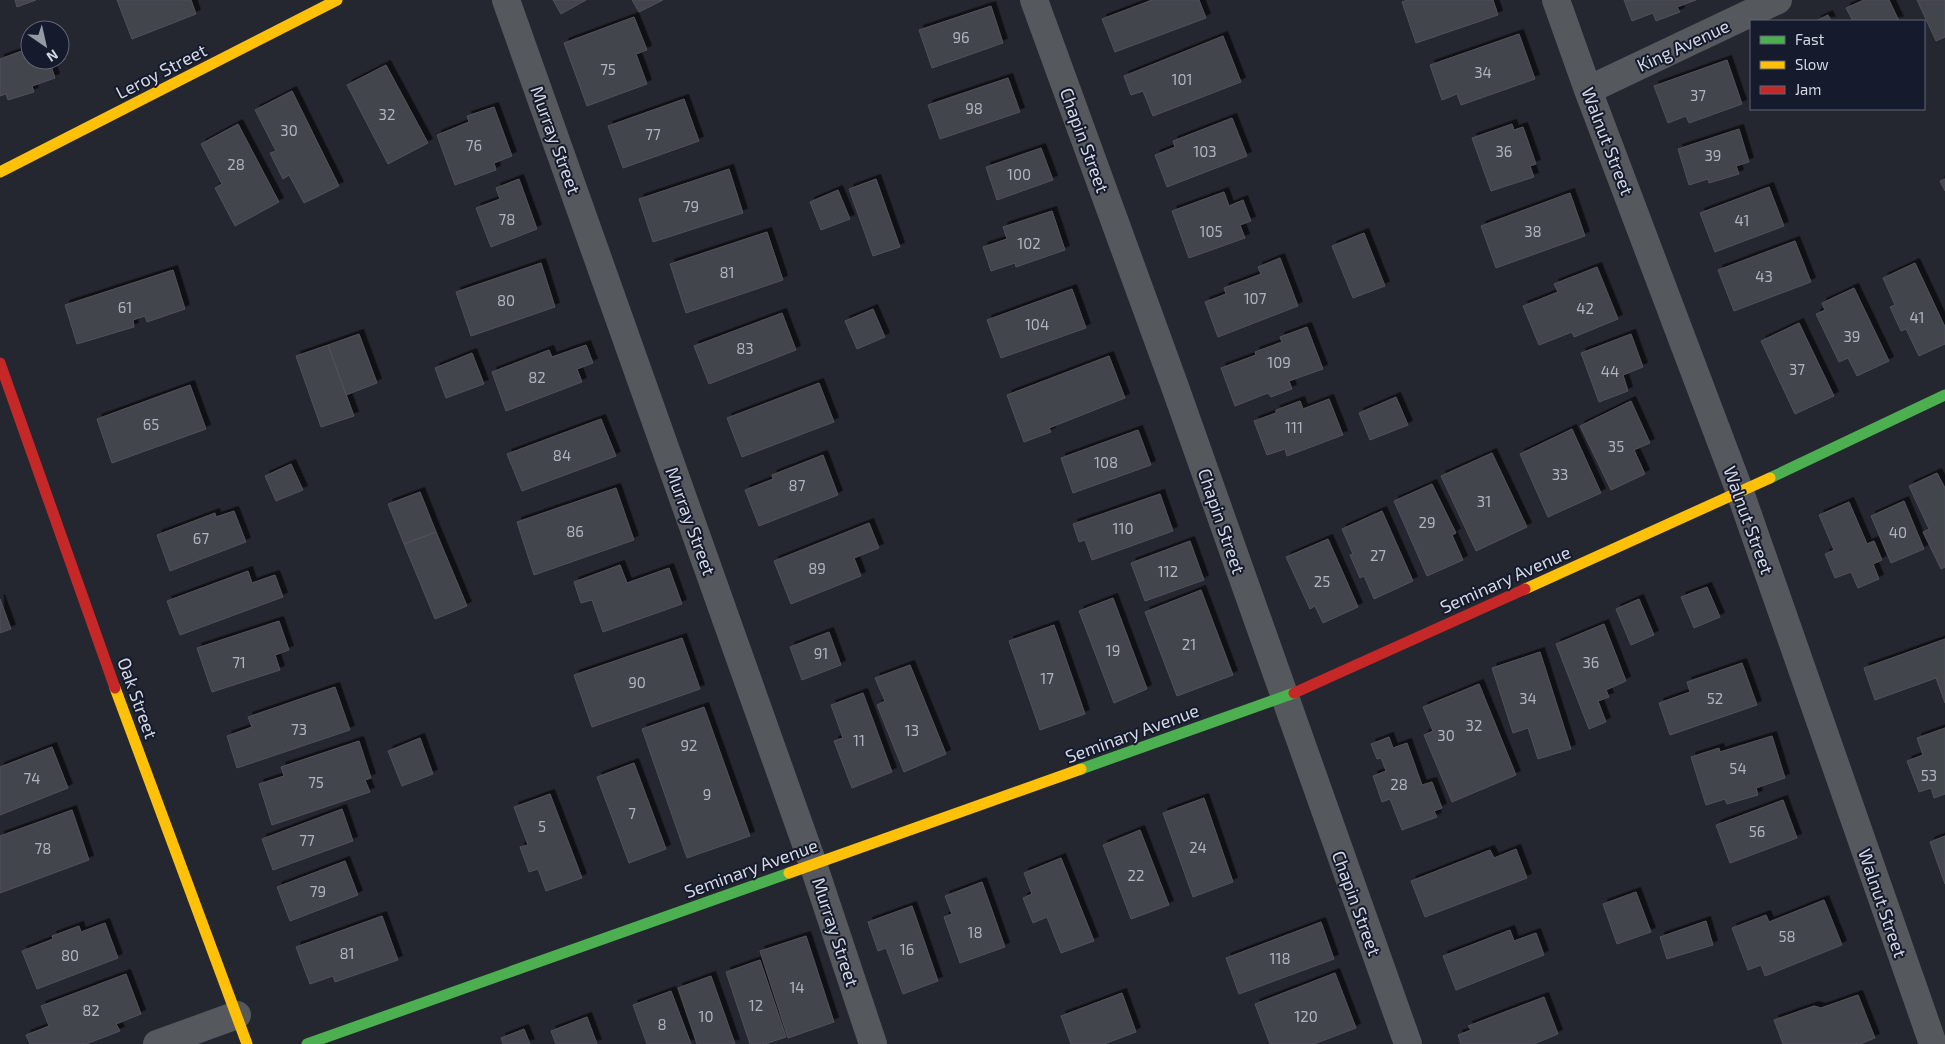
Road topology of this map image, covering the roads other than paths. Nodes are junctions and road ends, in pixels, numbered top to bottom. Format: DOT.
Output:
graph roads {
  1 [pos="337,0"];
  2 [pos="506,0"];
  3 [pos="1034,0"];
  4 [pos="1556,0"];
  5 [pos="1778,0"];
  6 [pos="1588,90"];
  7 [pos="0,172"];
  8 [pos="0,363"];
  9 [pos="1945,395"];
  10 [pos="1740,492"];
  11 [pos="1284,697"];
  12 [pos="813,864"];
  13 [pos="236,1015"];
  14 [pos="157,1044"];
  15 [pos="247,1044"];
  16 [pos="307,1044"];
  17 [pos="873,1044"];
  18 [pos="1408,1044"];
  19 [pos="1933,1044"];
  1 -- 7 [label="street, Leroy Street"];
  2 -- 12 [label="street, Murray Street"];
  3 -- 11 [label="street, Chapin Street"];
  4 -- 6 [label="street, Walnut Street"];
  5 -- 6 [label="street, King Avenue"];
  6 -- 10 [label="street, Walnut Street"];
  8 -- 13 [label="street, Oak Street"];
  9 -- 10 [label="street, Seminary Avenue"];
  10 -- 11 [label="street, Seminary Avenue"];
  10 -- 19 [label="street, Walnut Street"];
  11 -- 12 [label="street, Seminary Avenue"];
  11 -- 18 [label="street, Chapin Street"];
  12 -- 16 [label="street, Seminary Avenue"];
  12 -- 17 [label="street, Murray Street"];
  13 -- 14 [label="street"];
  13 -- 15 [label="street, Oak Street"];
}
